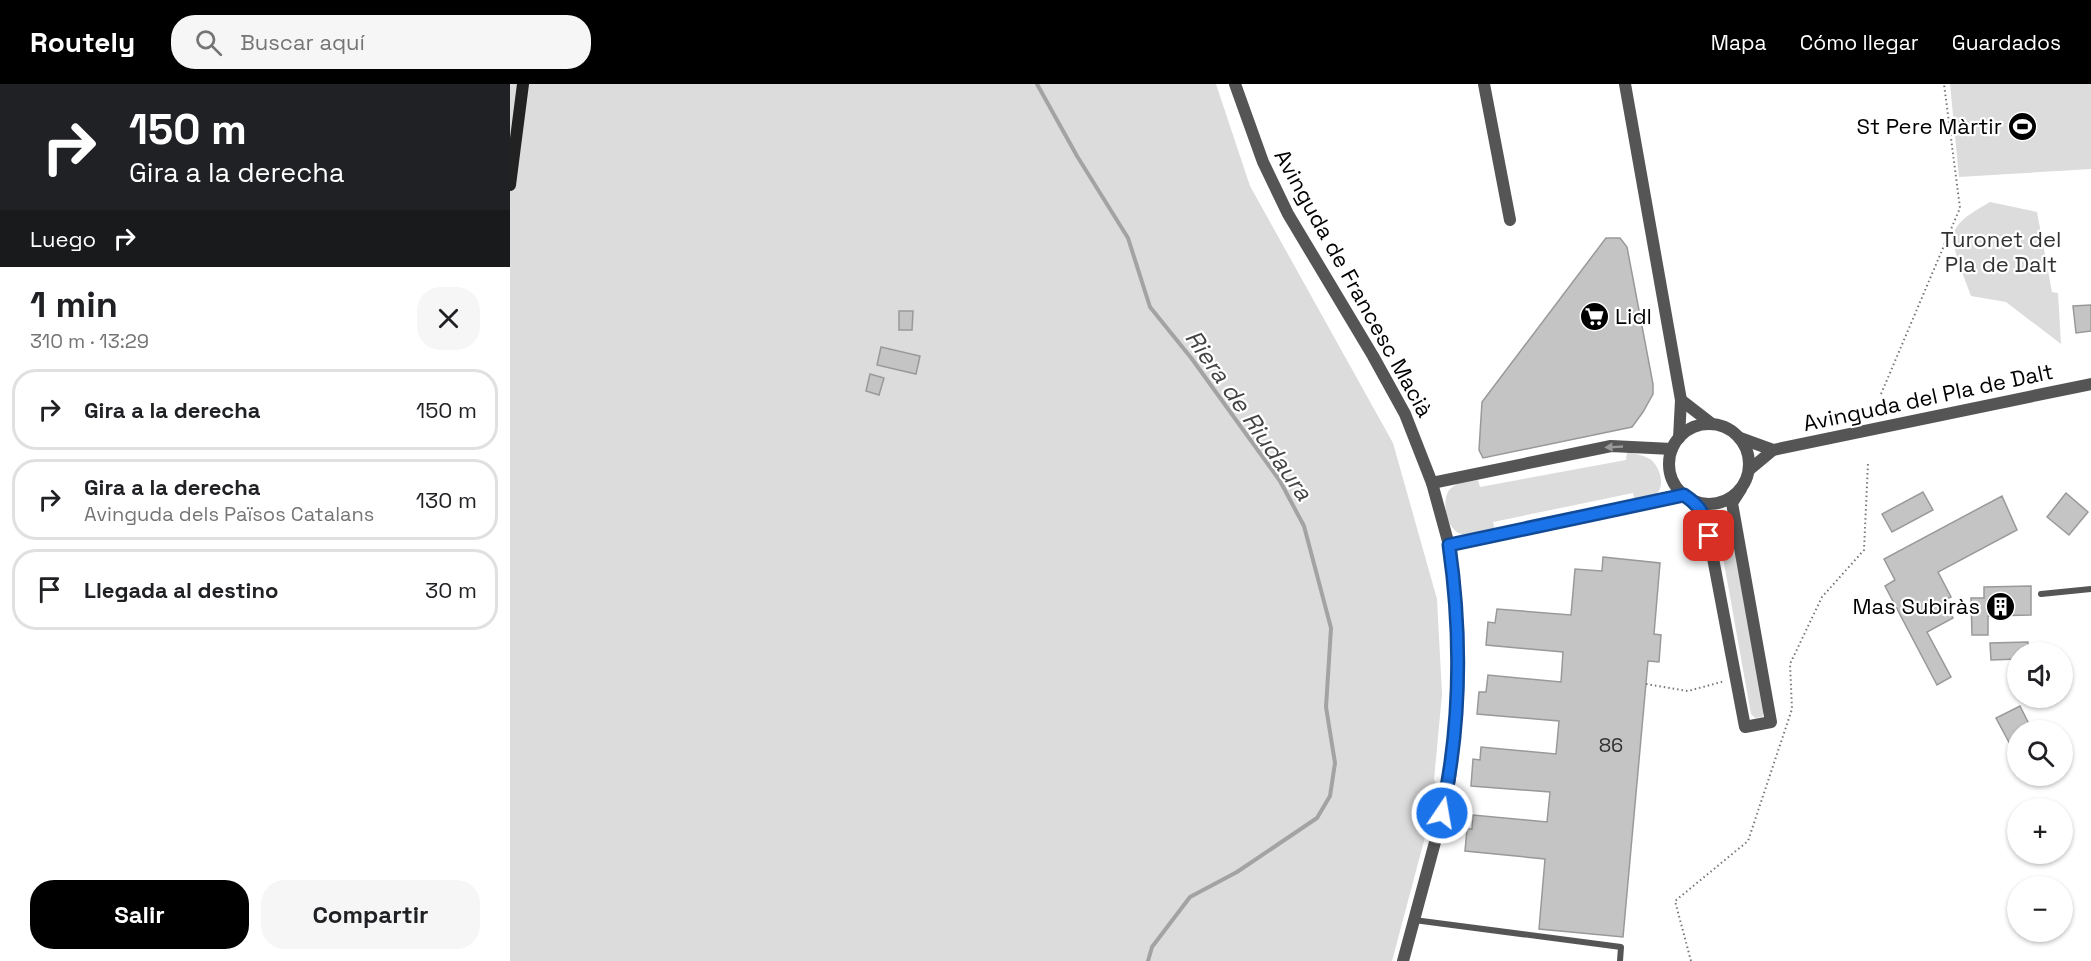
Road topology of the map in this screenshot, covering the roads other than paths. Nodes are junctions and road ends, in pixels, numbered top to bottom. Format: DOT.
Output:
graph roads {
  1 [pos="523,84"];
  2 [pos="1235,84"];
  3 [pos="1484,84"];
  4 [pos="1625,84"];
  5 [pos="510,185"];
  6 [pos="1510,220"];
  7 [pos="2091,384"];
  8 [pos="1681,400"];
  9 [pos="1712,424"];
  10 [pos="1740,438"];
  11 [pos="1676,443"];
  12 [pos="1773,450"];
  13 [pos="1749,470"];
  14 [pos="1432,483"];
  15 [pos="1741,489"];
  16 [pos="1688,498"];
  17 [pos="1449,545"];
  18 [pos="2091,589"];
  19 [pos="2042,594"];
  20 [pos="1414,920"];
  21 [pos="1403,961"];
  22 [pos="1620,961"];
  1 -- 5 [label="main road"];
  2 -- 14 [label="street, Avinguda de Francesc Macià"];
  3 -- 6 [label="street"];
  4 -- 8 [label="street"];
  7 -- 12 [label="street, Avinguda del Pla de Dalt"];
  8 -- 9 [label="street"];
  8 -- 11 [label="street"];
  9 -- 10 [label="street"];
  9 -- 11 [label="street"];
  10 -- 12 [label="street"];
  10 -- 13 [label="street"];
  11 -- 14 [label="street, one-way"];
  11 -- 16 [label="street"];
  12 -- 13 [label="street, Avinguda del Pla de Dalt"];
  13 -- 15 [label="street"];
  14 -- 17 [label="street, Avinguda de Francesc Macià"];
  15 -- 16 [label="street"];
  15 -- 16 [label="street"];
  16 -- 17 [label="street"];
  17 -- 20 [label="street, Avinguda de Francesc Macià"];
  18 -- 19 [label="lane"];
  20 -- 21 [label="street, Avinguda de Francesc Macià"];
  20 -- 22 [label="lane"];
}
